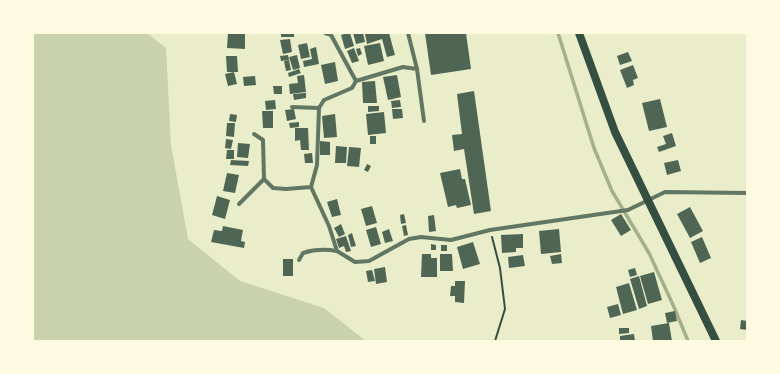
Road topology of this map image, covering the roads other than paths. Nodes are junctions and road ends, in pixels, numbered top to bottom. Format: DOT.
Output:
graph roads {
  1 [pos="325,33"];
  2 [pos="408,33"];
  3 [pos="579,33"];
  4 [pos="417,70"];
  5 [pos="356,82"];
  6 [pos="292,107"];
  7 [pos="319,108"];
  8 [pos="424,121"];
  9 [pos="254,134"];
  10 [pos="264,179"];
  11 [pos="311,187"];
  12 [pos="747,193"];
  13 [pos="648,200"];
  14 [pos="239,204"];
  15 [pos="337,251"];
  16 [pos="299,260"];
  17 [pos="716,341"];
  1 -- 5 [label="street"];
  2 -- 4 [label="street"];
  3 -- 13 [label="main road"];
  4 -- 5 [label="street"];
  4 -- 8 [label="street"];
  5 -- 7 [label="street"];
  6 -- 7 [label="street"];
  7 -- 11 [label="street"];
  9 -- 10 [label="street"];
  10 -- 11 [label="street"];
  10 -- 14 [label="street"];
  11 -- 15 [label="street"];
  12 -- 13 [label="street"];
  13 -- 15 [label="street"];
  13 -- 17 [label="main road"];
  15 -- 16 [label="street"];
}
